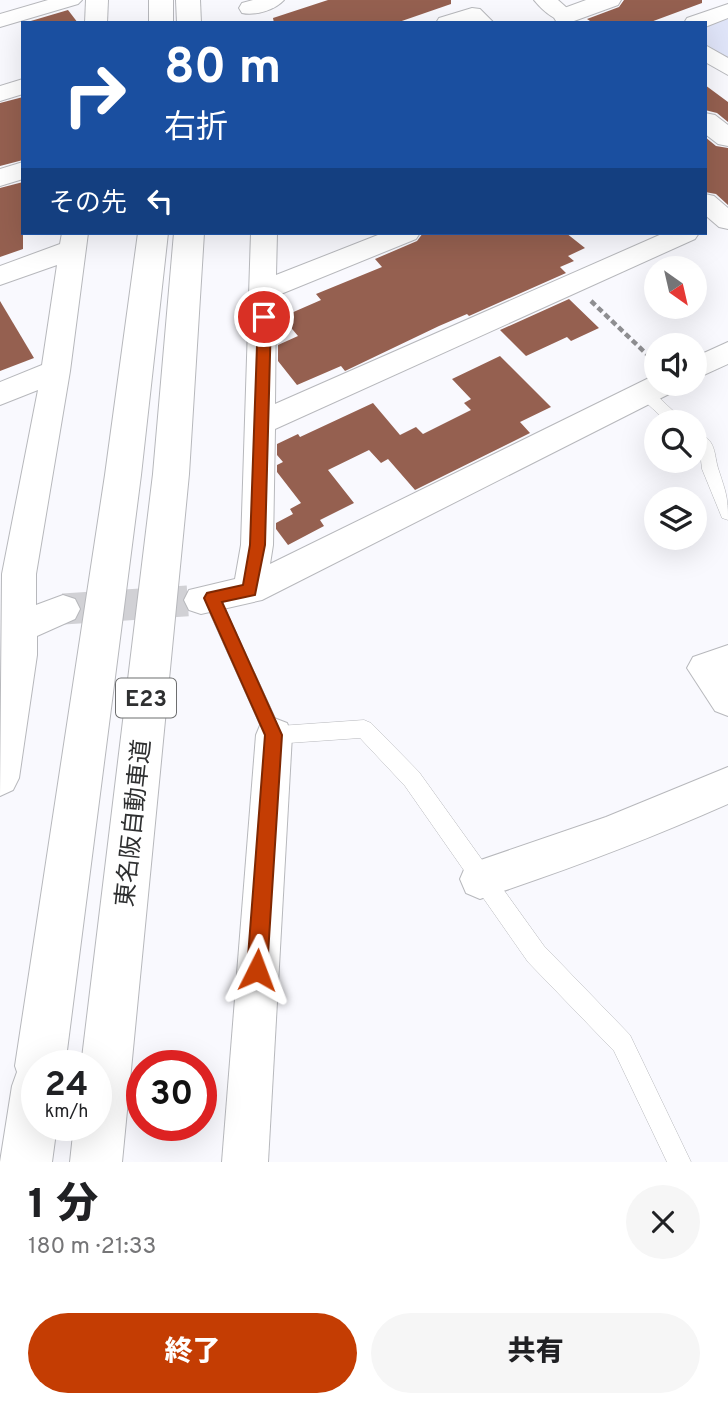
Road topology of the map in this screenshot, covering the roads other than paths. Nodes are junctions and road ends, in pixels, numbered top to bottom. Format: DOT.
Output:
graph roads {
  1 [pos="71,0"];
  2 [pos="97,0"];
  3 [pos="161,0"];
  4 [pos="188,0"];
  5 [pos="274,0"];
  6 [pos="545,0"];
  7 [pos="609,0"];
  8 [pos="250,10"];
  9 [pos="728,10"];
  10 [pos="562,20"];
  11 [pos="0,21"];
  12 [pos="96,21"];
  13 [pos="161,21"];
  14 [pos="189,21"];
  15 [pos="453,21"];
  16 [pos="481,21"];
  17 [pos="700,21"];
  18 [pos="707,53"];
  19 [pos="728,68"];
  20 [pos="21,87"];
  21 [pos="0,94"];
  22 [pos="707,122"];
  23 [pos="728,138"];
  24 [pos="21,171"];
  25 [pos="0,178"];
  26 [pos="152,235"];
  27 [pos="189,235"];
  28 [pos="264,235"];
  29 [pos="402,235"];
  30 [pos="682,235"];
  31 [pos="74,241"];
  32 [pos="0,276"];
  33 [pos="265,290"];
  34 [pos="728,352"];
  35 [pos="707,363"];
  36 [pos="56,371"];
  37 [pos="644,393"];
  38 [pos="0,394"];
  39 [pos="262,422"];
  40 [pos="707,449"];
  41 [pos="728,513"];
  42 [pos="250,590"];
  43 [pos="207,599"];
  44 [pos="63,609"];
  45 [pos="10,631"];
  46 [pos="728,660"];
  47 [pos="728,700"];
  48 [pos="274,735"];
  49 [pos="2,768"];
  50 [pos="728,785"];
  51 [pos="480,879"];
  52 [pos="42,1050"];
  53 [pos="29,1141"];
  54 [pos="26,1162"];
  55 [pos="96,1162"];
  56 [pos="245,1162"];
  57 [pos="679,1162"];
  1 -- 11 [label="street"];
  2 -- 12 [label="street"];
  3 -- 13 [label="main road"];
  4 -- 14 [label="main road"];
  5 -- 8 [label="street"];
  6 -- 10 [label="street"];
  7 -- 10 [label="main road"];
  9 -- 17 [label="street"];
  15 -- 16 [label="street"];
  18 -- 19 [label="street"];
  20 -- 21 [label="street"];
  22 -- 23 [label="main road"];
  24 -- 25 [label="street"];
  26 -- 52 [label="main road, E23"];
  27 -- 55 [label="main road, 東名阪自動車道 / E23"];
  28 -- 33 [label="street"];
  29 -- 33 [label="street"];
  30 -- 39 [label="street"];
  31 -- 32 [label="street"];
  31 -- 36 [label="street"];
  33 -- 39 [label="street"];
  34 -- 35 [label="street"];
  36 -- 38 [label="street"];
  36 -- 45 [label="street"];
  37 -- 42 [label="street"];
  39 -- 42 [label="street"];
  40 -- 41 [label="lane"];
  42 -- 43 [label="street"];
  43 -- 48 [label="lane"];
  44 -- 45 [label="street"];
  45 -- 49 [label="street"];
  46 -- 47 [label="street"];
  48 -- 51 [label="lane"];
  48 -- 56 [label="street"];
  50 -- 51 [label="street"];
  51 -- 57 [label="lane"];
  53 -- 54 [label="main road"];
}
